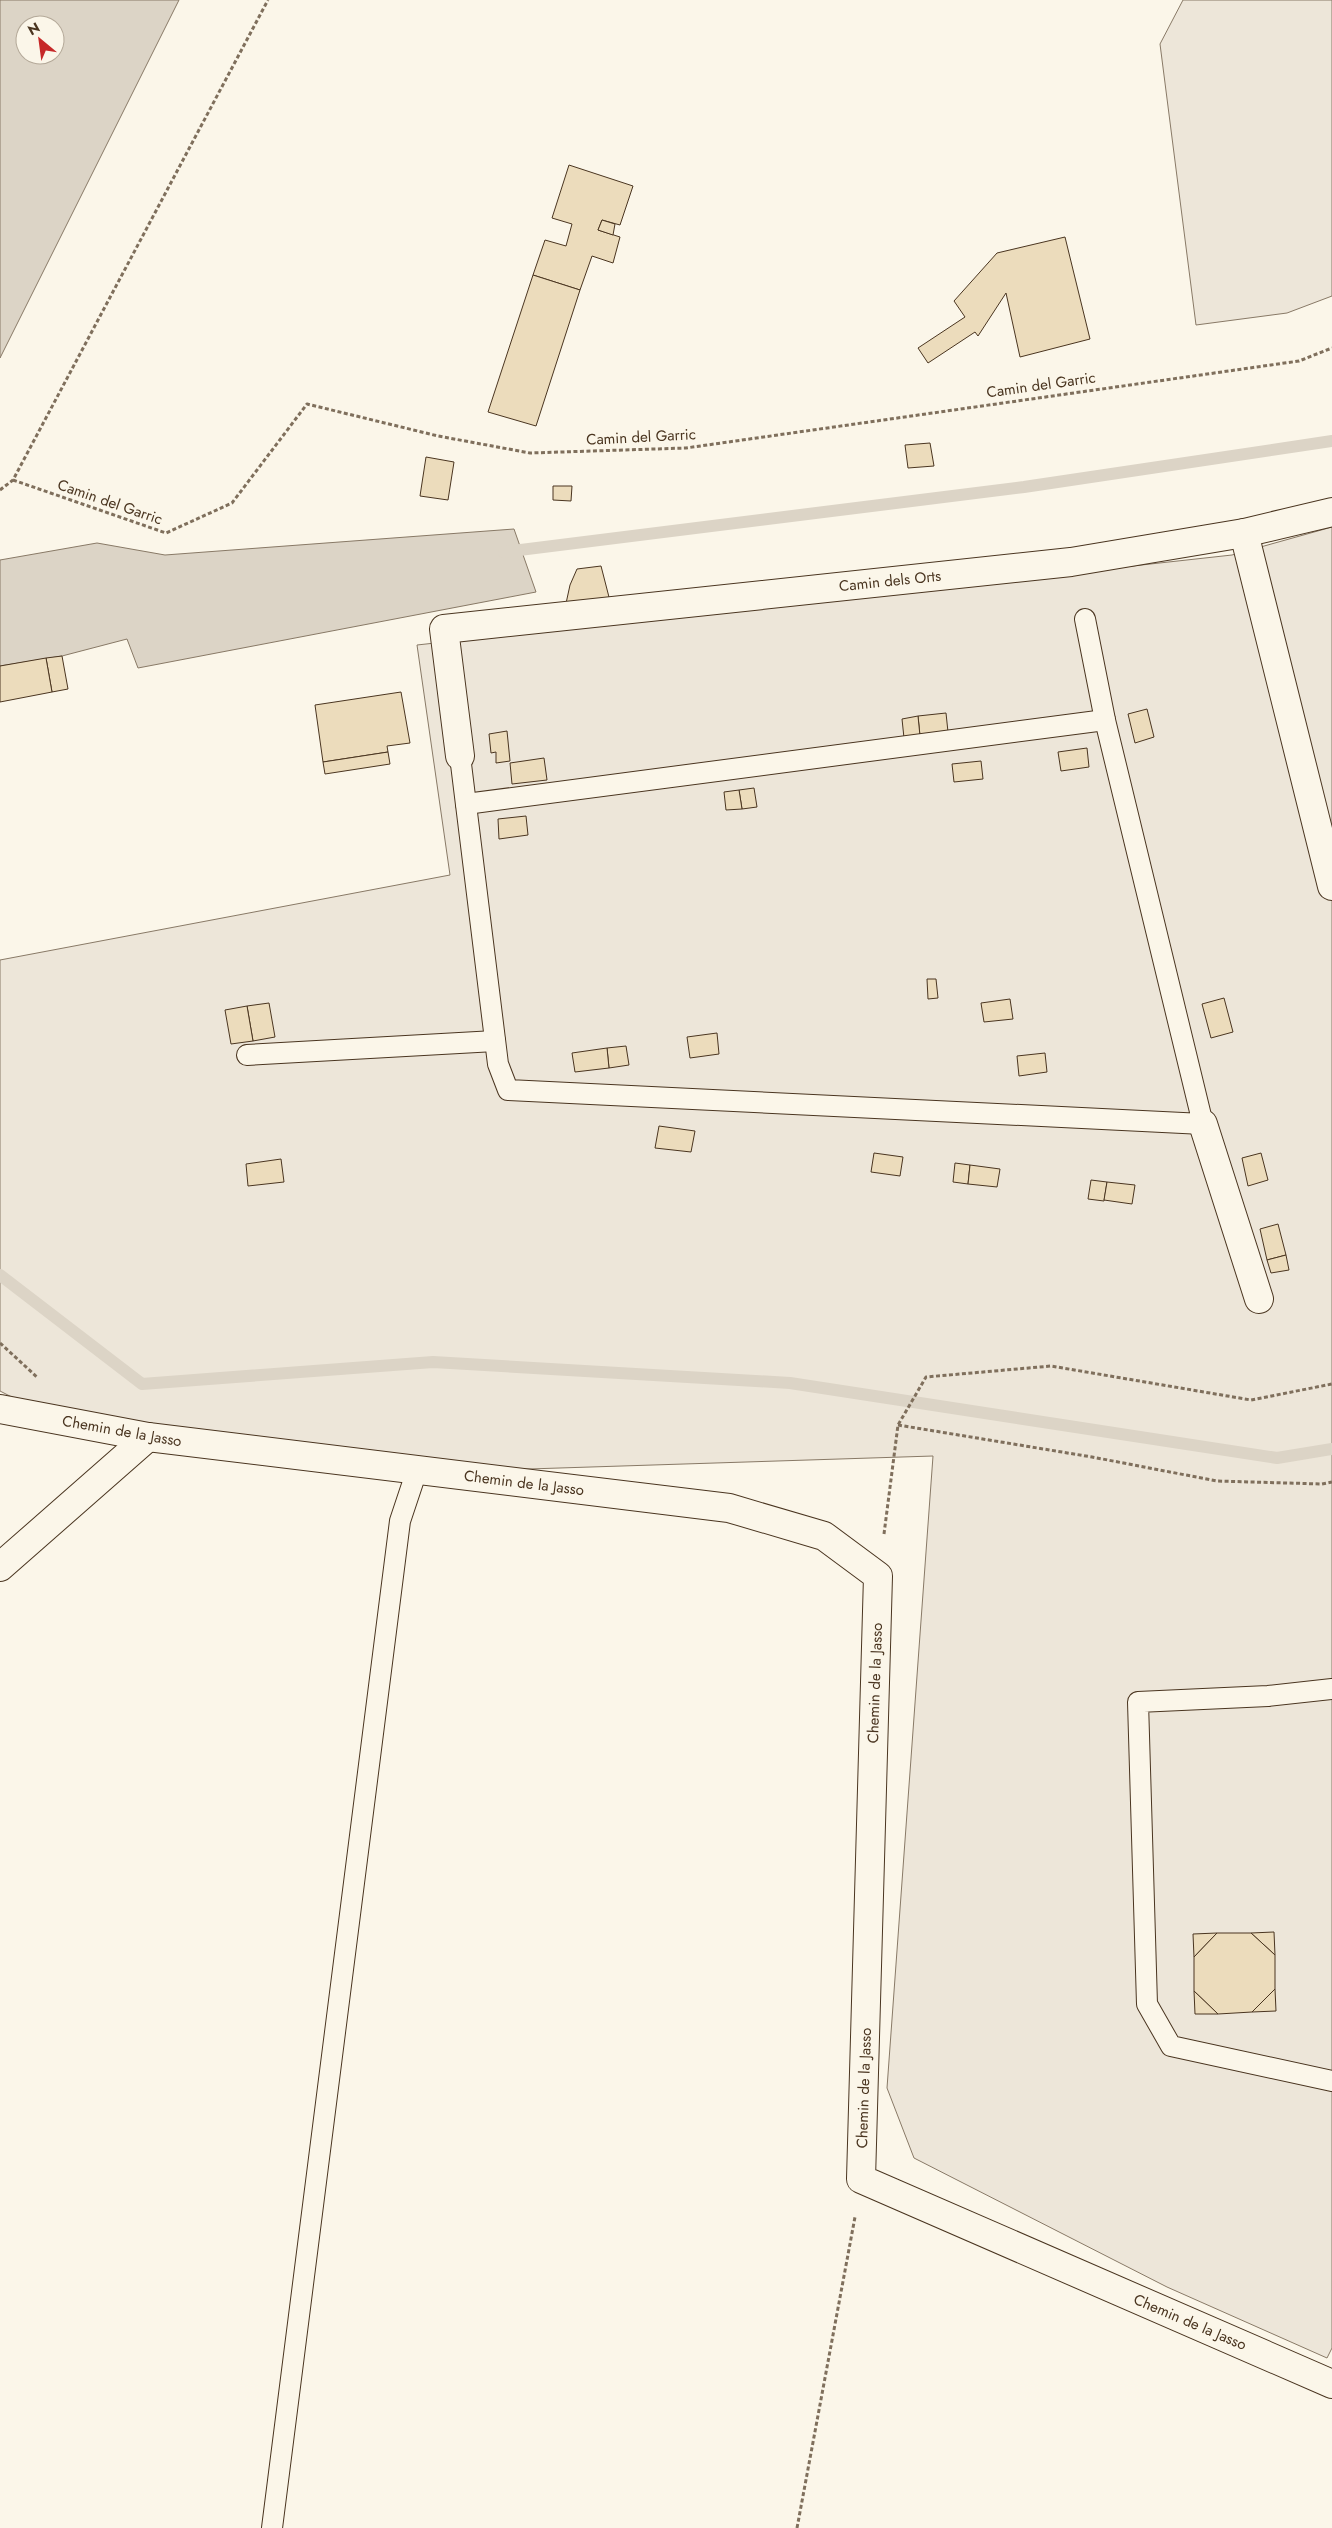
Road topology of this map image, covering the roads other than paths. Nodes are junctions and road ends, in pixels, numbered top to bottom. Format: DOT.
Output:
graph roads {
  1 [pos="1332,512"];
  2 [pos="1244,532"];
  3 [pos="1085,619"];
  4 [pos="1105,720"];
  5 [pos="460,756"];
  6 [pos="466,804"];
  7 [pos="1332,886"];
  8 [pos="495,1041"];
  9 [pos="247,1055"];
  10 [pos="1203,1124"];
  11 [pos="1259,1299"];
  12 [pos="0,1409"];
  13 [pos="148,1437"];
  14 [pos="417,1470"];
  15 [pos="0,1568"];
  16 [pos="1332,1689"];
  17 [pos="1332,2081"];
  18 [pos="1332,2384"];
  19 [pos="272,2528"];
  1 -- 2 [label="street, Camin dels Orts"];
  2 -- 5 [label="street, Camin dels Orts"];
  2 -- 7 [label="street"];
  3 -- 4 [label="lane"];
  4 -- 6 [label="lane"];
  4 -- 10 [label="lane"];
  5 -- 6 [label="lane"];
  6 -- 8 [label="lane"];
  8 -- 9 [label="lane"];
  8 -- 10 [label="lane"];
  10 -- 11 [label="street"];
  12 -- 13 [label="street, Chemin de la Jasso"];
  13 -- 14 [label="street, Chemin de la Jasso"];
  13 -- 15 [label="street"];
  14 -- 18 [label="street, Chemin de la Jasso"];
  14 -- 19 [label="lane"];
  16 -- 17 [label="lane"];
}
